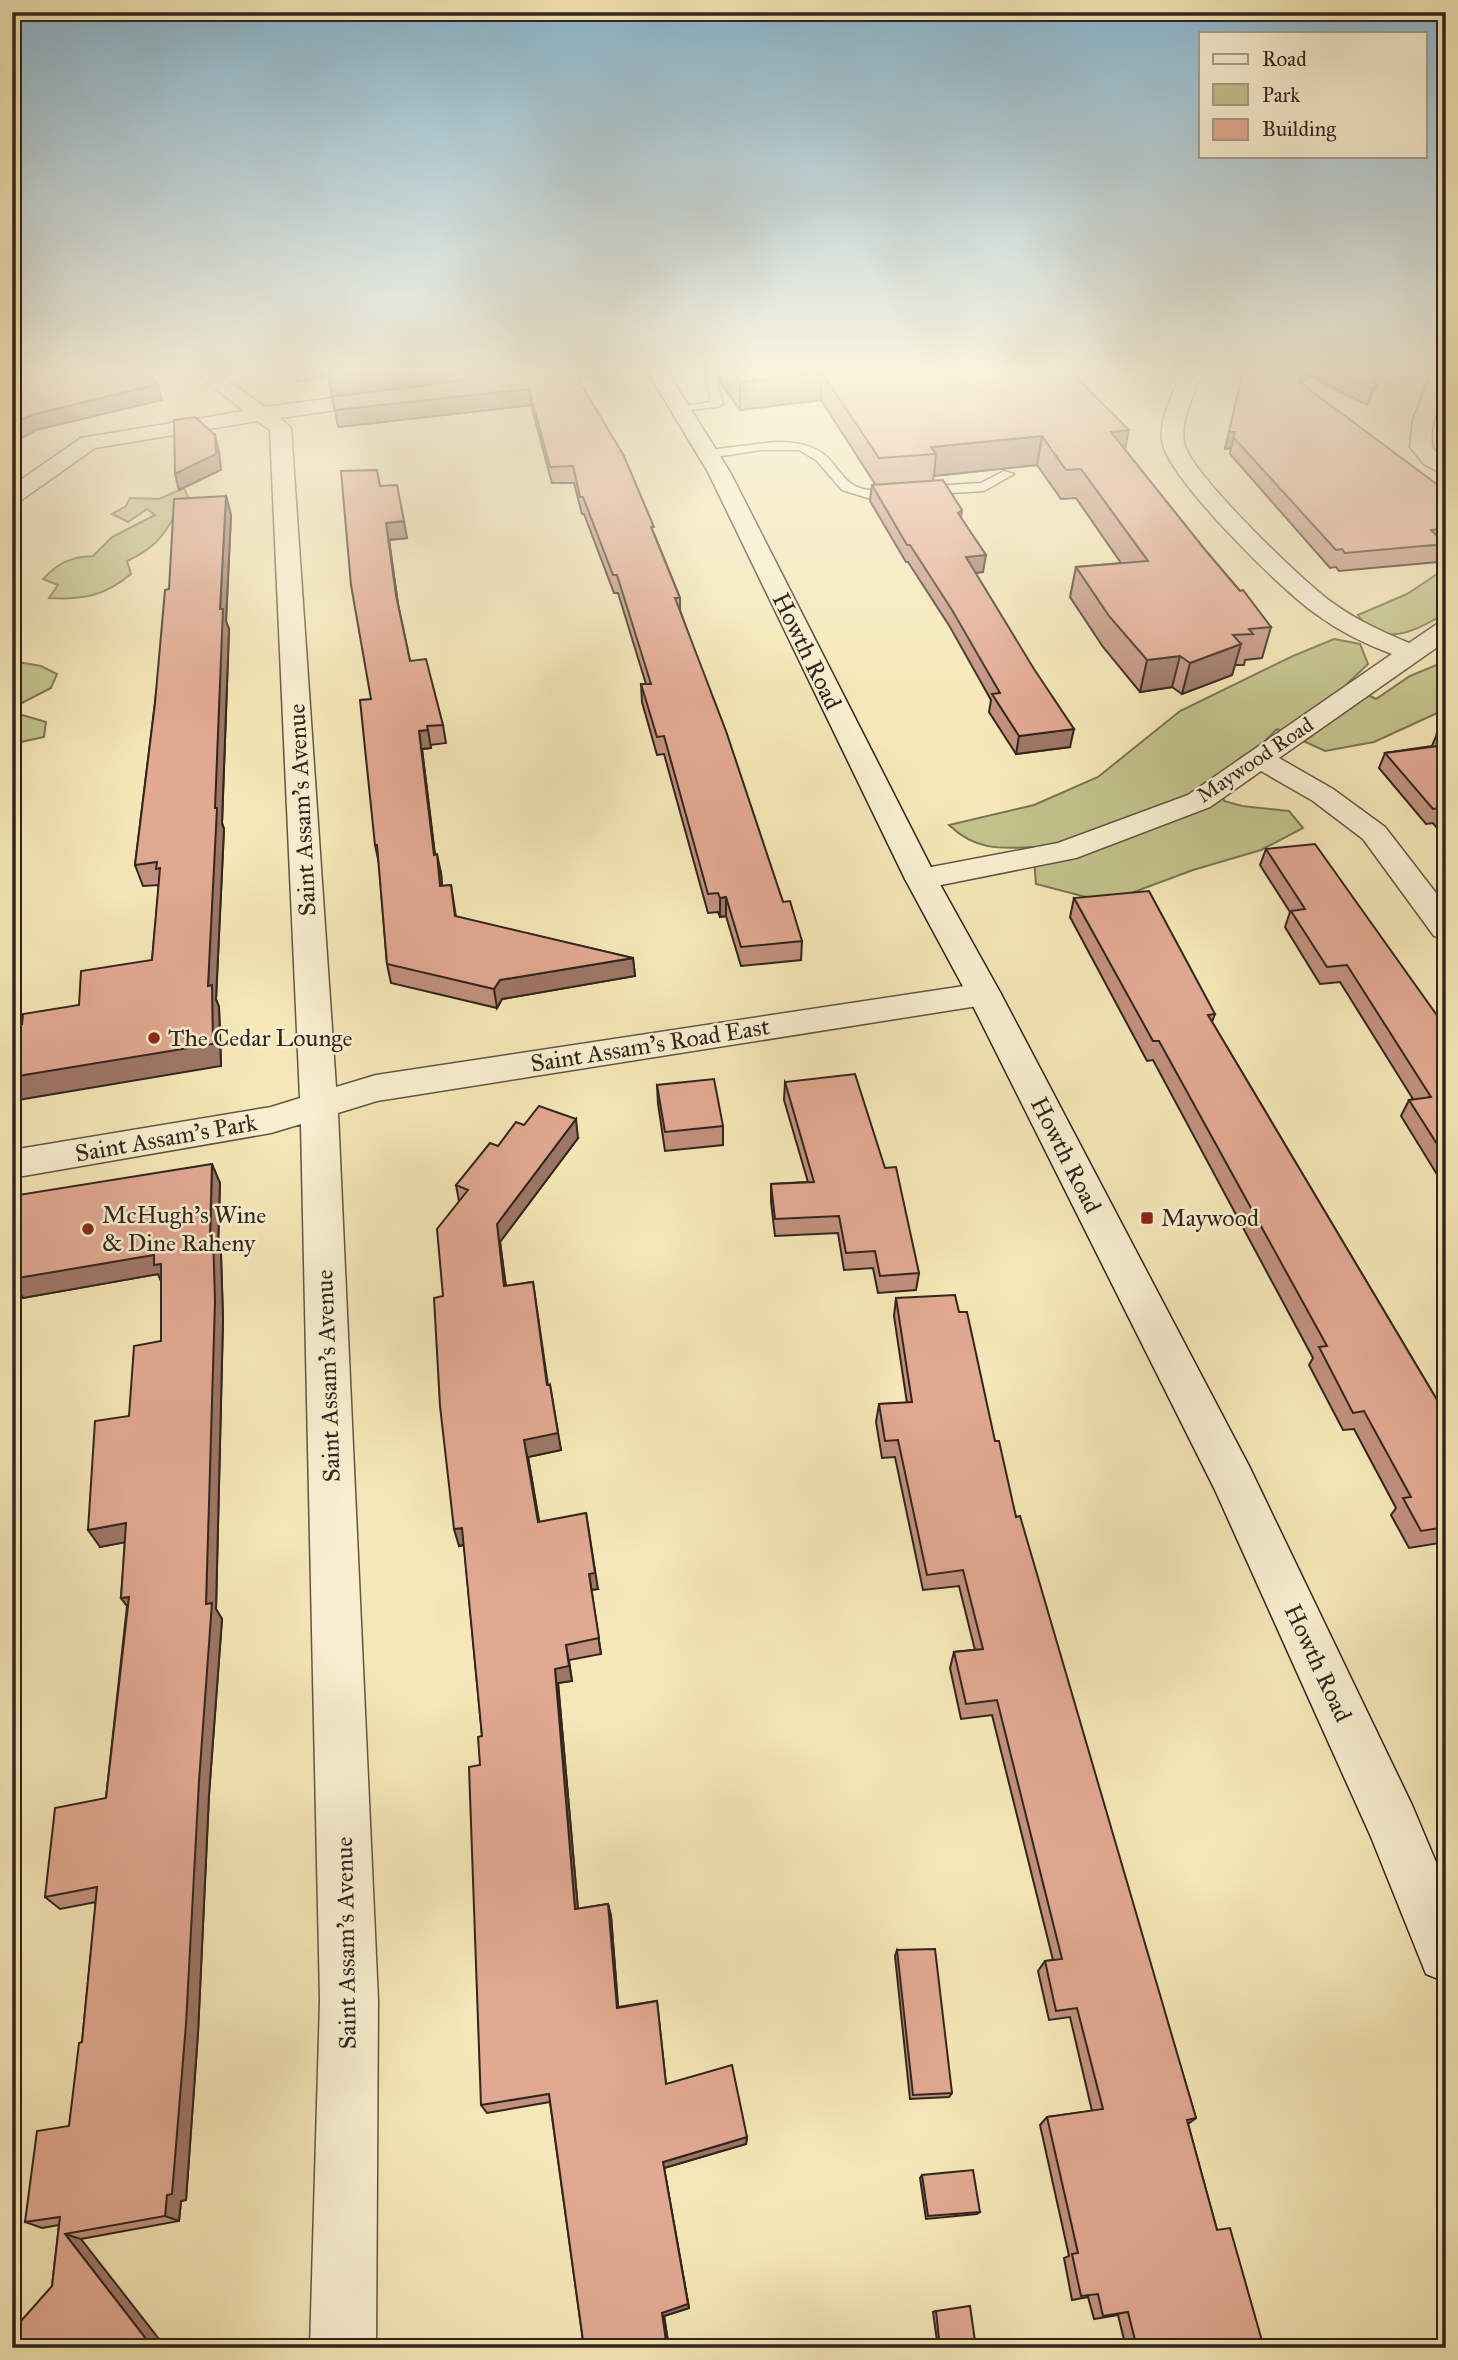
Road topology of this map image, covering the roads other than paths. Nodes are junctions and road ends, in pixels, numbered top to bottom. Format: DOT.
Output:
graph roads {
  1 [pos="34,481"];
  2 [pos="283,481"];
  3 [pos="723,481"];
  4 [pos="837,481"];
  5 [pos="995,481"];
  6 [pos="1199,481"];
  7 [pos="12,496"];
  8 [pos="1446,629"];
  9 [pos="1413,653"];
  10 [pos="1258,758"];
  11 [pos="922,879"];
  12 [pos="1446,929"];
  13 [pos="984,994"];
  14 [pos="319,1106"];
  15 [pos="12,1164"];
  16 [pos="1446,1954"];
  17 [pos="343,2348"];
  1 -- 7 [label="street"];
  2 -- 14 [label="street, Saint Assam's Avenue"];
  3 -- 11 [label="street, Howth Road"];
  4 -- 5 [label="lane"];
  6 -- 9 [label="street"];
  8 -- 9 [label="street, Maywood Road"];
  9 -- 10 [label="street, Maywood Road"];
  10 -- 11 [label="street, Maywood Road"];
  10 -- 12 [label="street"];
  11 -- 13 [label="street, Howth Road"];
  13 -- 14 [label="street, Saint Assam's Road East"];
  13 -- 16 [label="street, Howth Road"];
  14 -- 15 [label="street, Saint Assam's Park"];
  14 -- 17 [label="street, Saint Assam's Avenue"];
}
